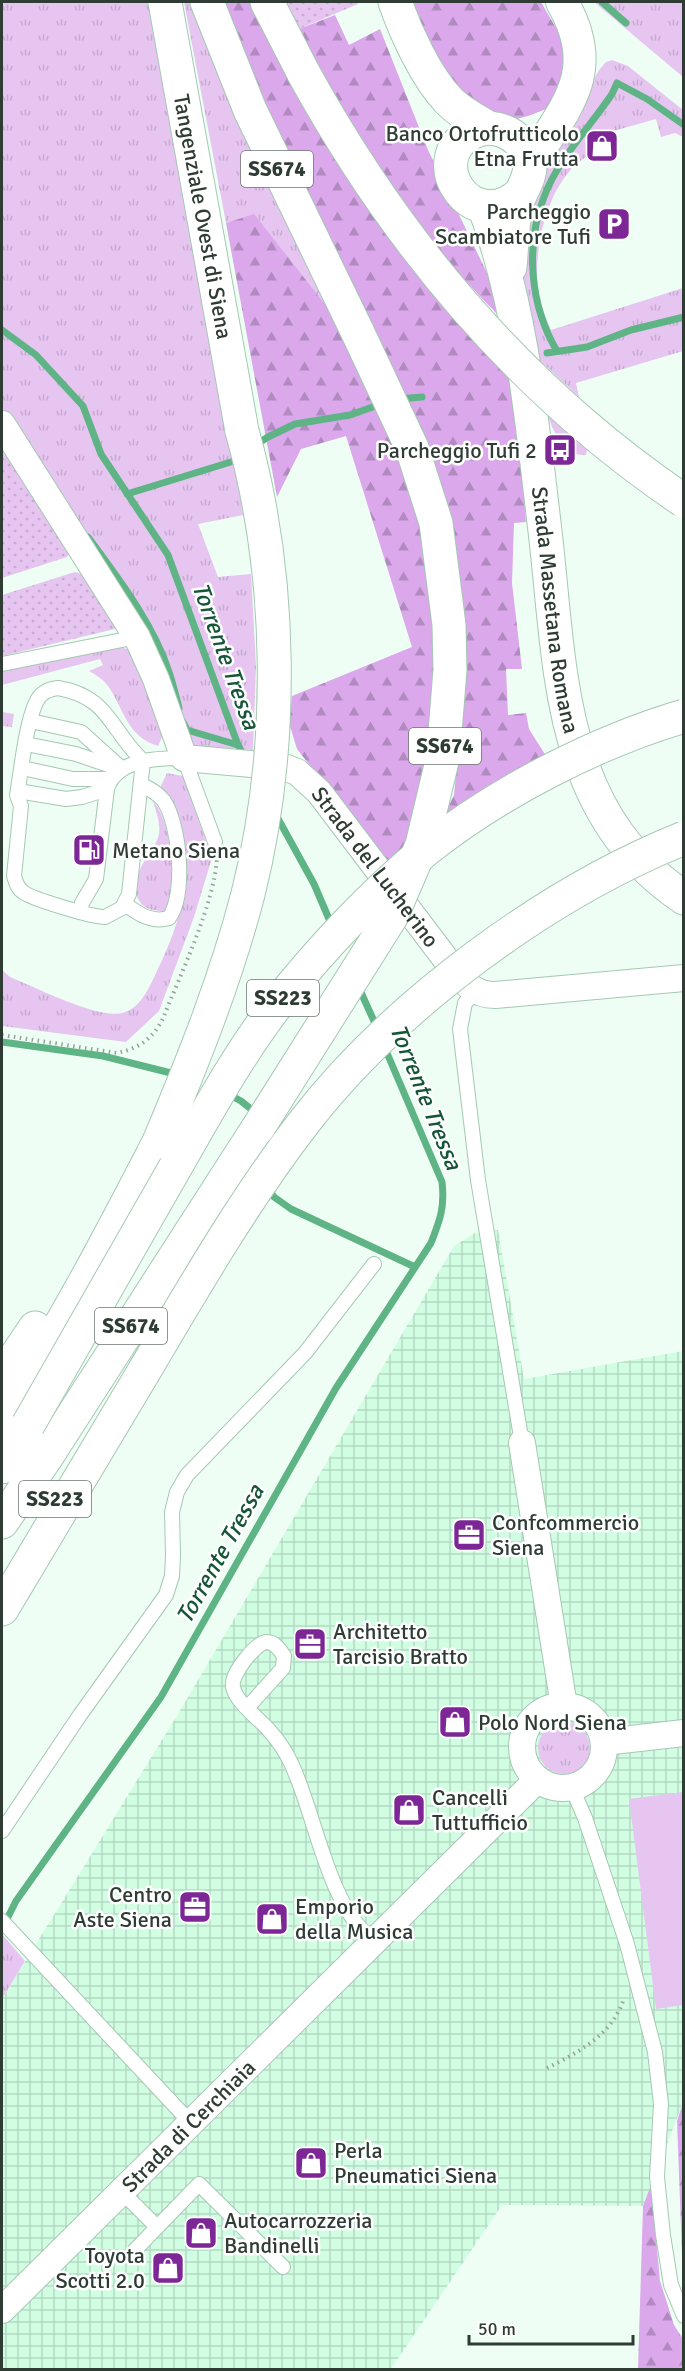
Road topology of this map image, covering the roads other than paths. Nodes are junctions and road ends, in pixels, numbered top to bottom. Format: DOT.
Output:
graph roads {
  1 [pos="165,2"];
  2 [pos="207,2"];
  3 [pos="267,2"];
  4 [pos="395,2"];
  5 [pos="562,2"];
  6 [pos="409,39"];
  7 [pos="567,104"];
  8 [pos="495,129"];
  9 [pos="457,145"];
  10 [pos="525,178"];
  11 [pos="484,206"];
  12 [pos="509,284"];
  13 [pos="2,424"];
  14 [pos="684,501"];
  15 [pos="137,637"];
  16 [pos="2,664"];
  17 [pos="684,716"];
  18 [pos="31,721"];
  19 [pos="26,744"];
  20 [pos="196,759"];
  21 [pos="143,761"];
  22 [pos="22,768"];
  23 [pos="122,770"];
  24 [pos="109,784"];
  25 [pos="142,785"];
  26 [pos="18,791"];
  27 [pos="684,838"];
  28 [pos="215,842"];
  29 [pos="684,898"];
  30 [pos="125,904"];
  31 [pos="80,912"];
  32 [pos="684,978"];
  33 [pos="476,992"];
  34 [pos="154,1139"];
  35 [pos="374,1264"];
  36 [pos="2,1377"];
  37 [pos="15,1423"];
  38 [pos="108,1430"];
  39 [pos="522,1443"];
  40 [pos="2,1467"];
  41 [pos="2,1522"];
  42 [pos="2,1567"];
  43 [pos="2,1609"];
  44 [pos="564,1706"];
  45 [pos="248,1707"];
  46 [pos="684,1733"];
  47 [pos="604,1742"];
  48 [pos="537,1780"];
  49 [pos="572,1788"];
  50 [pos="2,1832"];
  51 [pos="2,1921"];
  52 [pos="373,1940"];
  53 [pos="190,2122"];
  54 [pos="121,2191"];
  55 [pos="157,2227"];
  56 [pos="135,2250"];
  57 [pos="283,2267"];
  58 [pos="2,2310"];
  59 [pos="684,2316"];
  1 -- 34 [label="main road, Tangenziale Ovest di Siena / SS674, bridge"];
  2 -- 41 [label="main road, SS674, bridge"];
  3 -- 14 [label="main road, SS674, bridge"];
  4 -- 6 [label="main road"];
  5 -- 7 [label="street"];
  6 -- 8 [label="main road"];
  6 -- 9 [label="main road"];
  7 -- 8 [label="street"];
  7 -- 10 [label="street"];
  8 -- 9 [label="main road"];
  8 -- 10 [label="main road"];
  9 -- 11 [label="main road"];
  10 -- 11 [label="main road"];
  10 -- 12 [label="main road, Strada Massetana Romana"];
  11 -- 12 [label="main road, Strada Massetana Romana"];
  12 -- 29 [label="main road, Strada Massetana Romana"];
  13 -- 15 [label="street"];
  15 -- 16 [label="lane"];
  15 -- 20 [label="street"];
  17 -- 37 [label="main road, SS223, bridge"];
  18 -- 19 [label="lane"];
  18 -- 21 [label="lane"];
  18 -- 23 [label="lane"];
  19 -- 22 [label="lane"];
  19 -- 23 [label="lane"];
  20 -- 21 [label="lane"];
  20 -- 28 [label="lane"];
  20 -- 33 [label="street, Strada del Lucherino"];
  21 -- 23 [label="lane"];
  21 -- 25 [label="lane"];
  22 -- 24 [label="lane"];
  22 -- 26 [label="lane"];
  23 -- 24 [label="lane"];
  24 -- 26 [label="lane"];
  24 -- 31 [label="lane"];
  25 -- 30 [label="lane"];
  25 -- 30 [label="lane"];
  26 -- 31 [label="lane"];
  27 -- 38 [label="main road, SS223, bridge"];
  30 -- 31 [label="lane"];
  32 -- 33 [label="street"];
  33 -- 39 [label="lane"];
  34 -- 36 [label="main road, SS674"];
  34 -- 37 [label="main road, SS674"];
  35 -- 50 [label="lane"];
  37 -- 40 [label="main road, SS223"];
  38 -- 42 [label="main road, SS223"];
  38 -- 43 [label="main road"];
  39 -- 44 [label="street"];
  44 -- 47 [label="street"];
  44 -- 48 [label="street"];
  45 -- 45 [label="lane"];
  45 -- 52 [label="lane"];
  46 -- 47 [label="street"];
  47 -- 49 [label="street"];
  48 -- 49 [label="street"];
  48 -- 52 [label="street, Strada di Cerchiaia"];
  49 -- 59 [label="lane"];
  51 -- 53 [label="lane"];
  52 -- 53 [label="street, Strada di Cerchiaia"];
  53 -- 54 [label="street, Strada di Cerchiaia"];
  54 -- 55 [label="lane"];
  54 -- 58 [label="street, Strada di Cerchiaia"];
  55 -- 56 [label="lane"];
  55 -- 57 [label="lane"];
}
